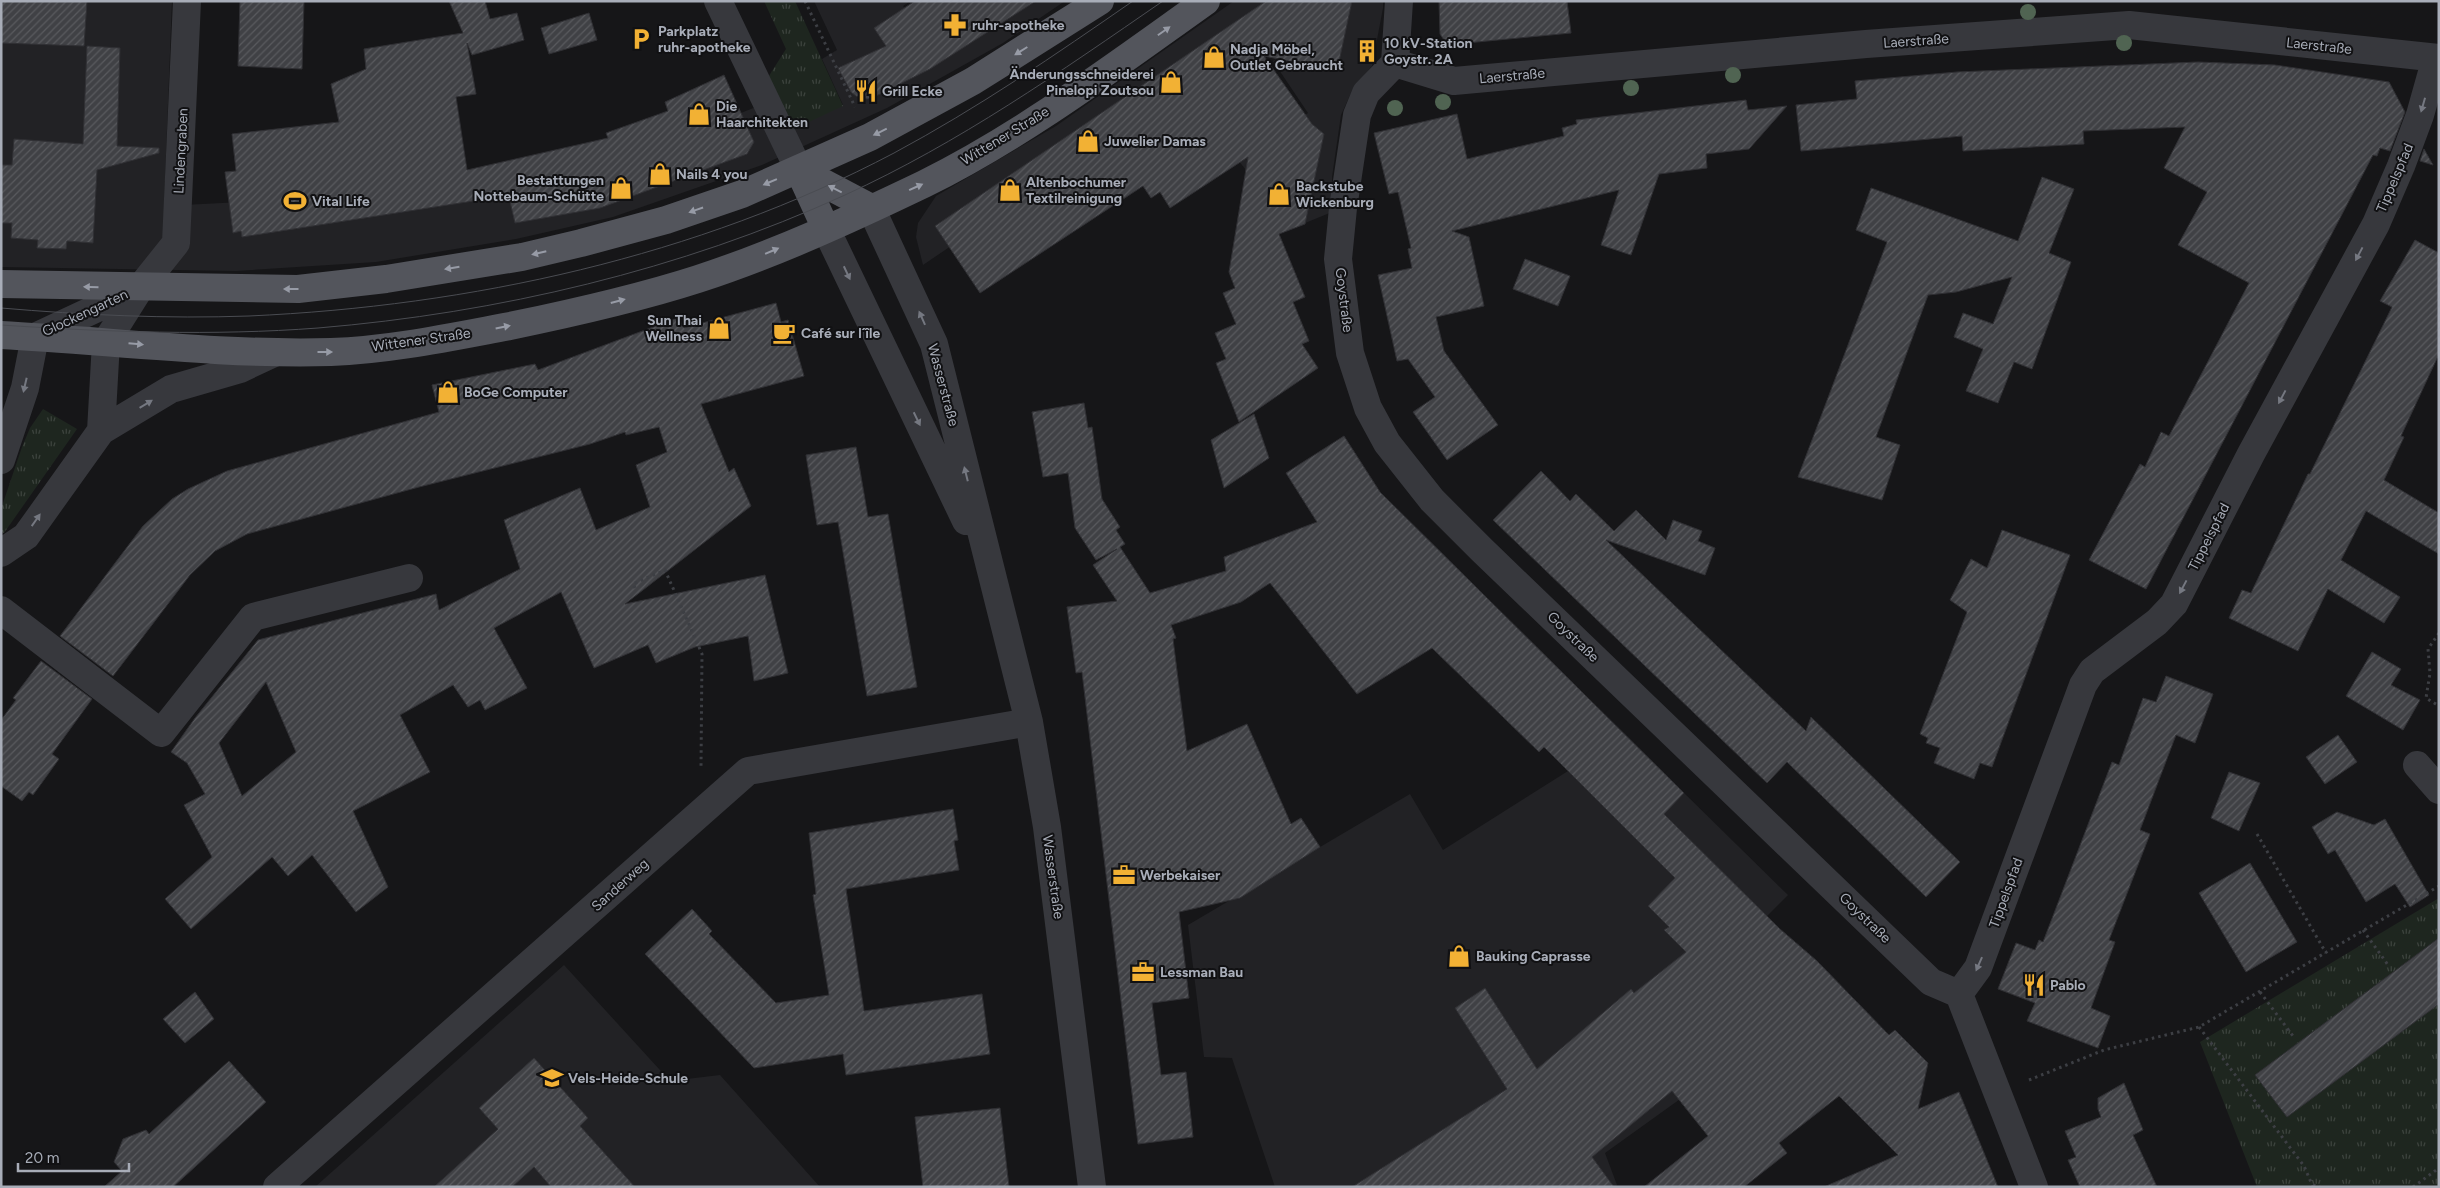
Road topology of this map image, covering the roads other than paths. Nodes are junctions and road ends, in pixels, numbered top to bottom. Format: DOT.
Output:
graph roads {
  1 [pos="187,1"];
  2 [pos="718,1"];
  3 [pos="1100,1"];
  4 [pos="1206,1"];
  5 [pos="1399,1"];
  6 [pos="2438,58"];
  7 [pos="1395,63"];
  8 [pos="799,170"];
  9 [pos="871,208"];
  10 [pos="826,229"];
  11 [pos="1,284"];
  12 [pos="140,288"];
  13 [pos="1,335"];
  14 [pos="35,337"];
  15 [pos="106,342"];
  16 [pos="276,352"];
  17 [pos="101,431"];
  18 [pos="1,460"];
  19 [pos="1,553"];
  20 [pos="991,572"];
  21 [pos="409,578"];
  22 [pos="1,610"];
  23 [pos="1029,722"];
  24 [pos="2417,765"];
  25 [pos="2439,790"];
  26 [pos="1959,994"];
  27 [pos="277,1187"];
  28 [pos="1092,1187"];
  29 [pos="2034,1187"];
  1 -- 12 [label="street, Lindengraben"];
  2 -- 8 [label="street"];
  3 -- 8 [label="main road, one-way"];
  9 -- 4 [label="main road, Wittener Straße, one-way"];
  5 -- 7 [label="street"];
  6 -- 7 [label="street, Laerstraße"];
  6 -- 26 [label="street, Tippelspfad, one-way"];
  7 -- 26 [label="street, Goystraße"];
  9 -- 8 [label="main road, one-way"];
  8 -- 10 [label="main road"];
  8 -- 12 [label="main road, one-way"];
  9 -- 10 [label="main road, Wittener Straße"];
  20 -- 9 [label="street, Wasserstraße, one-way"];
  16 -- 10 [label="main road, Wittener Straße, one-way"];
  10 -- 20 [label="street, Wasserstraße, one-way"];
  12 -- 11 [label="main road, one-way"];
  12 -- 14 [label="street, Glockengarten"];
  12 -- 15 [label="street, Glockengarten"];
  13 -- 14 [label="main road, Wittener Straße"];
  14 -- 15 [label="main road, Wittener Straße"];
  14 -- 18 [label="street, Glockengarten, one-way"];
  15 -- 16 [label="main road, Wittener Straße, one-way"];
  15 -- 17 [label="street, Glockengarten"];
  17 -- 16 [label="street, one-way"];
  19 -- 17 [label="street, one-way"];
  20 -- 23 [label="street, Wasserstraße"];
  21 -- 22 [label="street"];
  23 -- 27 [label="street, Sanderweg"];
  23 -- 28 [label="street, Wasserstraße"];
  24 -- 25 [label="street"];
  26 -- 29 [label="street"];
}
